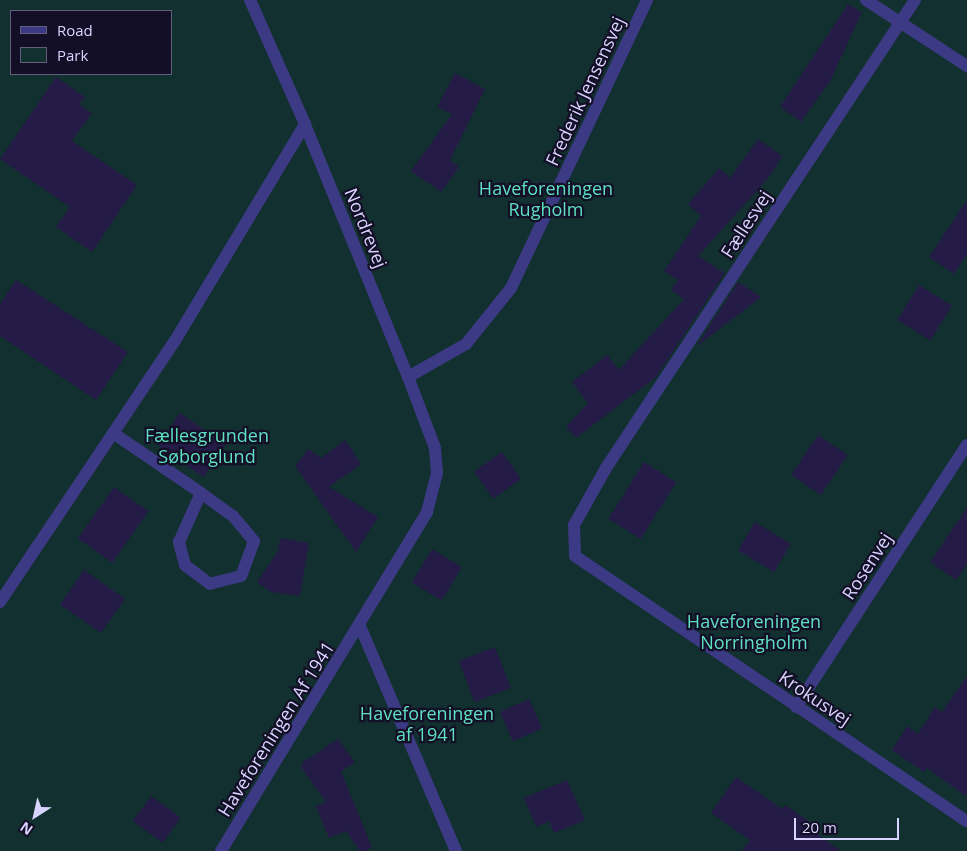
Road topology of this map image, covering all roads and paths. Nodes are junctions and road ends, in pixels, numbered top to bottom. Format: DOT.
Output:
graph roads {
  1 [pos="250,0"];
  2 [pos="647,0"];
  3 [pos="866,0"];
  4 [pos="915,0"];
  5 [pos="900,22"];
  6 [pos="967,66"];
  7 [pos="305,124"];
  8 [pos="408,377"];
  9 [pos="113,433"];
  10 [pos="967,445"];
  11 [pos="606,468"];
  12 [pos="437,473"];
  13 [pos="201,493"];
  14 [pos="0,602"];
  15 [pos="360,626"];
  16 [pos="796,707"];
  17 [pos="967,821"];
  18 [pos="221,851"];
  19 [pos="456,851"];
  1 -- 7 [label="street, Nordrevej"];
  2 -- 8 [label="street, Frederik Jensensvej"];
  3 -- 5 [label="street"];
  4 -- 5 [label="street, Fællesvej"];
  5 -- 6 [label="street"];
  5 -- 11 [label="street, Fællesvej"];
  7 -- 8 [label="street, Nordrevej"];
  7 -- 9 [label="street"];
  8 -- 12 [label="street, Nordrevej"];
  9 -- 13 [label="street"];
  9 -- 14 [label="street"];
  10 -- 16 [label="street, Rosenvej"];
  11 -- 16 [label="street, Krokusvej"];
  12 -- 15 [label="street, Haveforeningen Af 1941"];
  13 -- 13 [label="street"];
  15 -- 18 [label="street, Haveforeningen Af 1941"];
  15 -- 19 [label="street"];
  16 -- 17 [label="street, Krokusvej"];
}
